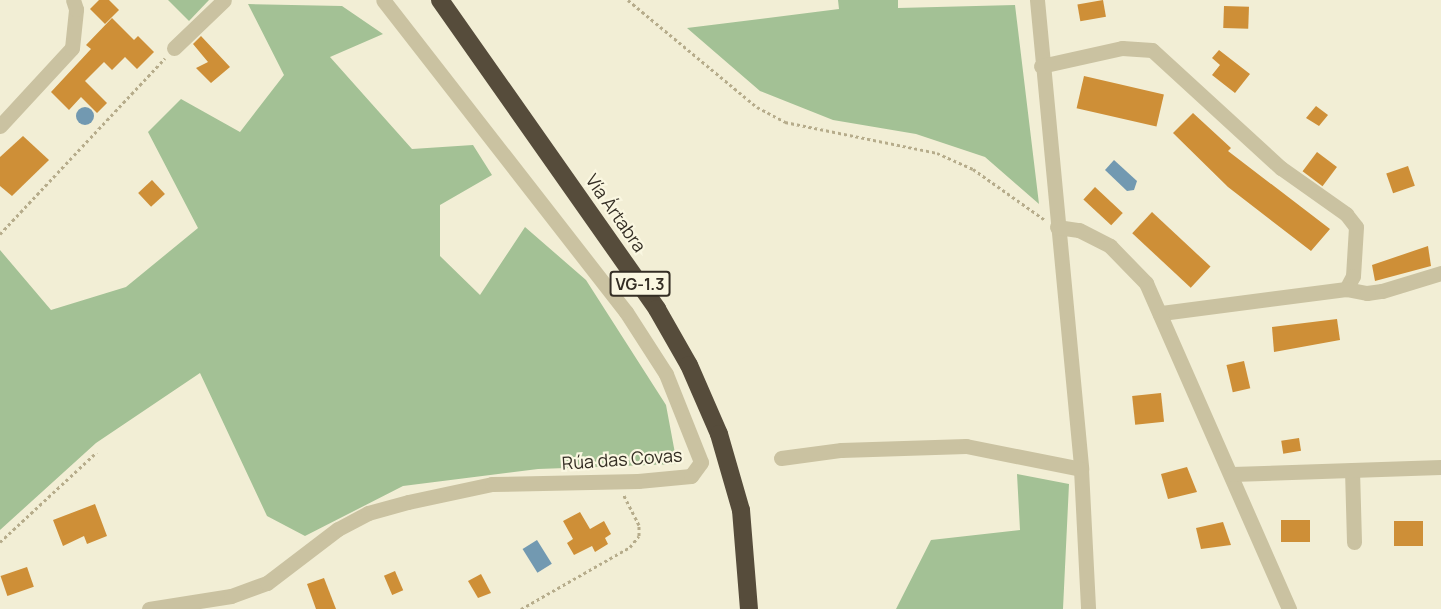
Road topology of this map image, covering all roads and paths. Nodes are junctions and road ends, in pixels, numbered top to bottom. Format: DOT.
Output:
graph roads {
  1 [pos="73,0"];
  2 [pos="224,0"];
  3 [pos="383,0"];
  4 [pos="440,0"];
  5 [pos="628,0"];
  6 [pos="1037,0"];
  7 [pos="174,48"];
  8 [pos="1041,66"];
  9 [pos="0,126"];
  10 [pos="1057,227"];
  11 [pos="0,234"];
  12 [pos="1441,273"];
  13 [pos="1346,289"];
  14 [pos="1160,313"];
  15 [pos="97,452"];
  16 [pos="781,458"];
  17 [pos="1441,467"];
  18 [pos="1081,469"];
  19 [pos="1352,470"];
  20 [pos="1232,474"];
  21 [pos="616,482"];
  22 [pos="0,542"];
  23 [pos="1354,542"];
  24 [pos="149,609"];
  25 [pos="521,609"];
  26 [pos="749,609"];
  27 [pos="1088,609"];
  28 [pos="1289,609"];
  1 -- 9 [label="street"];
  2 -- 7 [label="street"];
  3 -- 21 [label="street, Rúa das Covas"];
  4 -- 26 [label="highway, Vía Ártabra / VG-1.3"];
  5 -- 10 [label="path"];
  6 -- 8 [label="street"];
  7 -- 11 [label="path"];
  8 -- 10 [label="street"];
  8 -- 13 [label="street"];
  10 -- 14 [label="street"];
  10 -- 18 [label="street"];
  12 -- 13 [label="street"];
  13 -- 14 [label="street"];
  14 -- 20 [label="street"];
  15 -- 22 [label="path"];
  16 -- 18 [label="street"];
  17 -- 19 [label="street"];
  18 -- 27 [label="street"];
  19 -- 20 [label="street"];
  19 -- 23 [label="street"];
  20 -- 28 [label="street"];
  21 -- 24 [label="street, Rúa das Covas"];
  21 -- 25 [label="path"];
}
